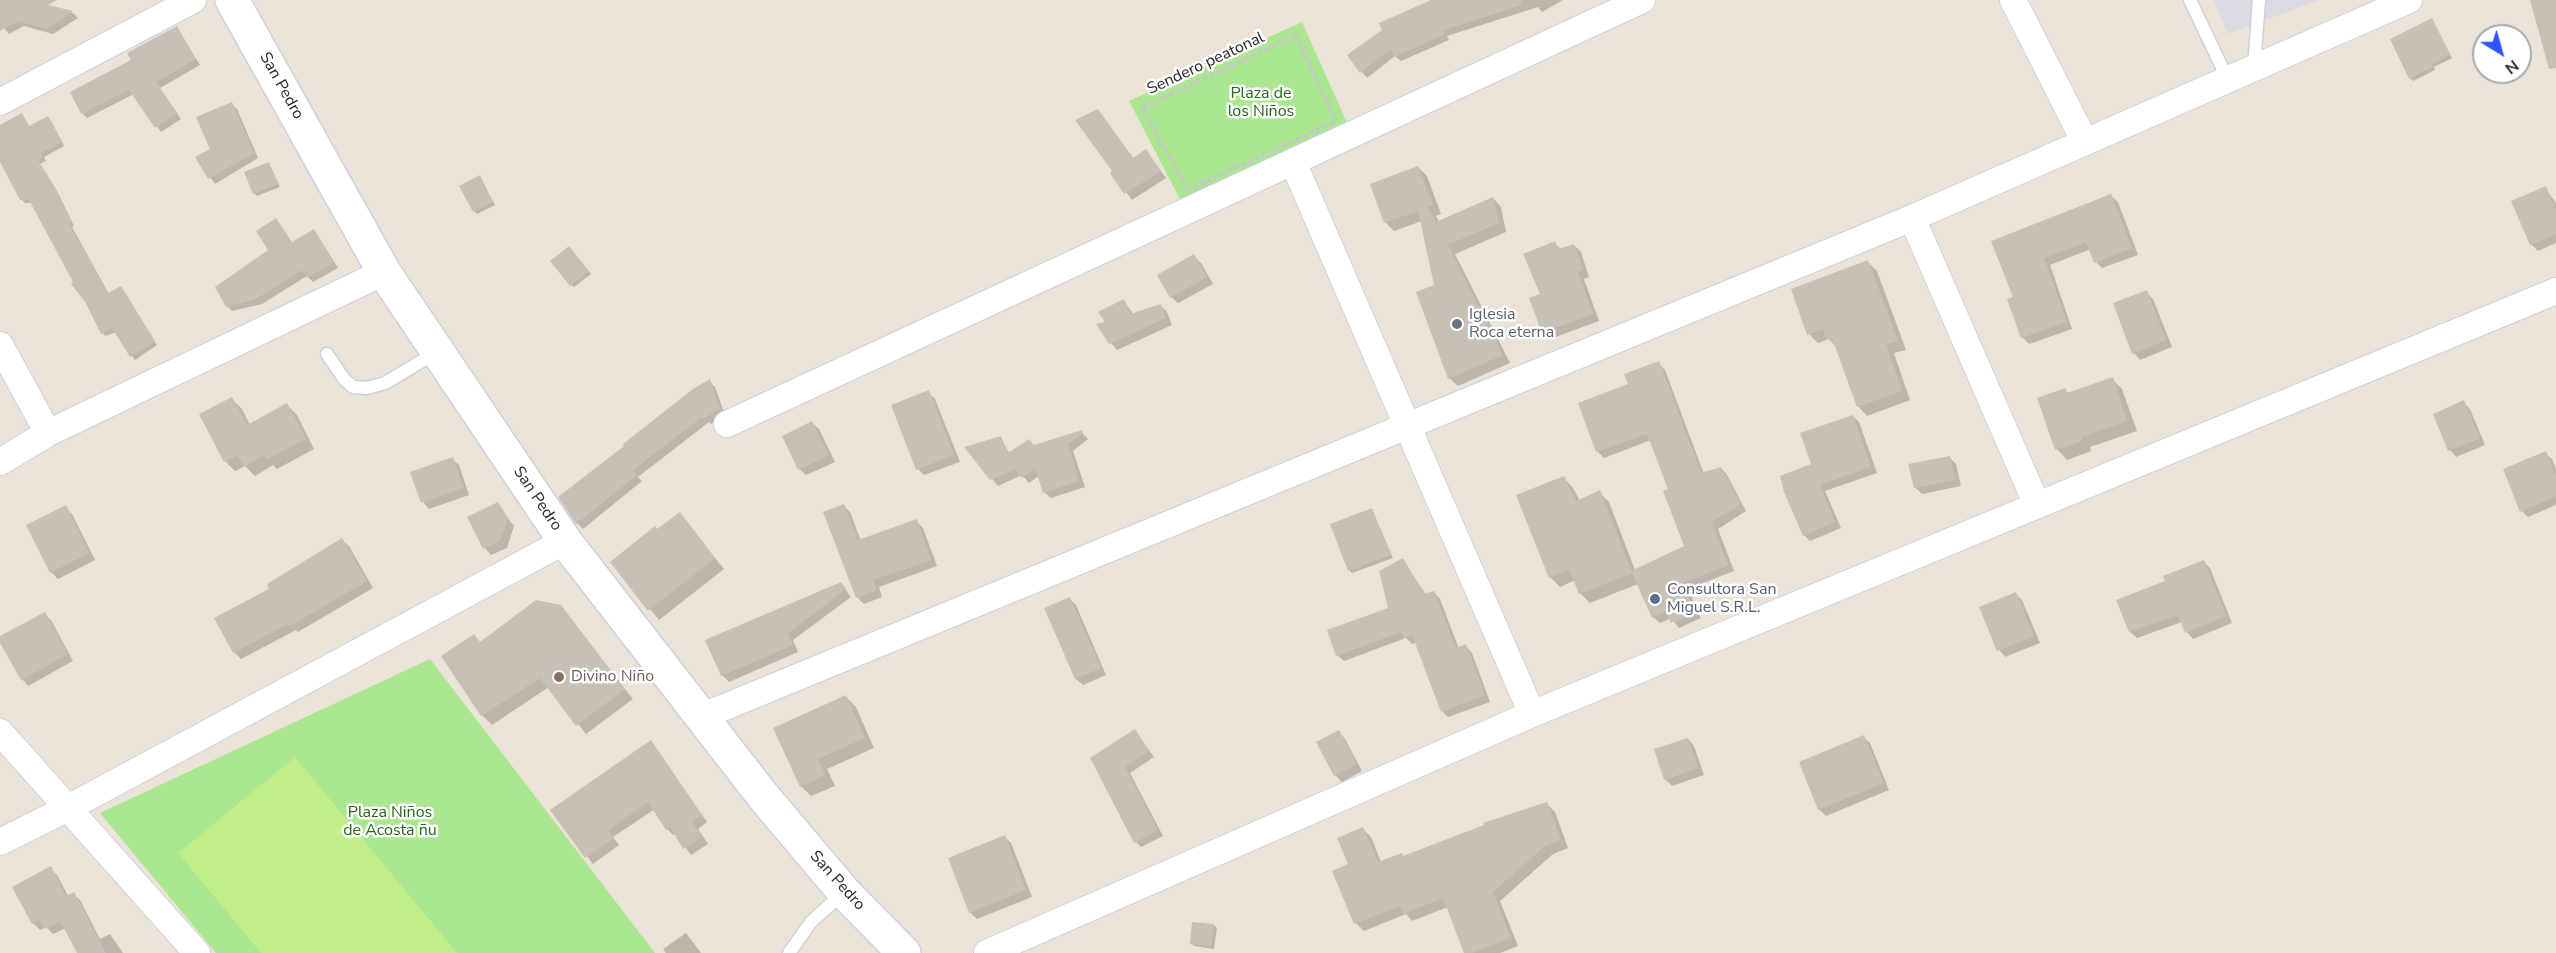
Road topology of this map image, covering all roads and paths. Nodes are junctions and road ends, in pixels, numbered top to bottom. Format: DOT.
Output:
graph roads {
  1 [pos="193,0"];
  2 [pos="232,0"];
  3 [pos="1642,0"];
  4 [pos="2013,0"];
  5 [pos="2190,0"];
  6 [pos="2259,0"];
  7 [pos="2409,0"];
  8 [pos="2254,67"];
  9 [pos="2228,80"];
  10 [pos="0,102"];
  11 [pos="1336,121"];
  12 [pos="2085,142"];
  13 [pos="1293,162"];
  14 [pos="1912,218"];
  15 [pos="384,272"];
  16 [pos="2556,291"];
  17 [pos="0,345"];
  18 [pos="438,351"];
  19 [pos="327,354"];
  20 [pos="727,424"];
  21 [pos="1408,427"];
  22 [pos="48,433"];
  23 [pos="0,462"];
  24 [pos="2037,505"];
  25 [pos="565,541"];
  26 [pos="1533,714"];
  27 [pos="703,716"];
  28 [pos="0,732"];
  29 [pos="68,808"];
  30 [pos="0,842"];
  31 [pos="844,892"];
  32 [pos="197,953"];
  33 [pos="789,953"];
  34 [pos="904,953"];
  35 [pos="987,953"];
  1 -- 10 [label="street"];
  2 -- 15 [label="main road, San Pedro"];
  3 -- 13 [label="street"];
  4 -- 12 [label="street"];
  5 -- 9 [label="lane"];
  6 -- 8 [label="lane"];
  7 -- 8 [label="street"];
  8 -- 9 [label="street"];
  9 -- 12 [label="street"];
  11 -- 11 [label="path, Sendero peatonal"];
  12 -- 14 [label="street"];
  13 -- 20 [label="street"];
  13 -- 21 [label="street"];
  14 -- 21 [label="street"];
  14 -- 24 [label="street"];
  15 -- 18 [label="main road, San Pedro"];
  15 -- 22 [label="street"];
  16 -- 24 [label="street"];
  17 -- 22 [label="street"];
  18 -- 19 [label="lane"];
  18 -- 25 [label="main road, San Pedro"];
  21 -- 26 [label="street"];
  21 -- 27 [label="street"];
  22 -- 23 [label="street"];
  24 -- 26 [label="street"];
  25 -- 27 [label="main road, San Pedro"];
  25 -- 29 [label="street"];
  26 -- 35 [label="street"];
  27 -- 31 [label="main road, San Pedro"];
  28 -- 29 [label="street"];
  29 -- 30 [label="street"];
  29 -- 32 [label="street"];
  31 -- 33 [label="lane"];
  31 -- 34 [label="main road, San Pedro"];
}
